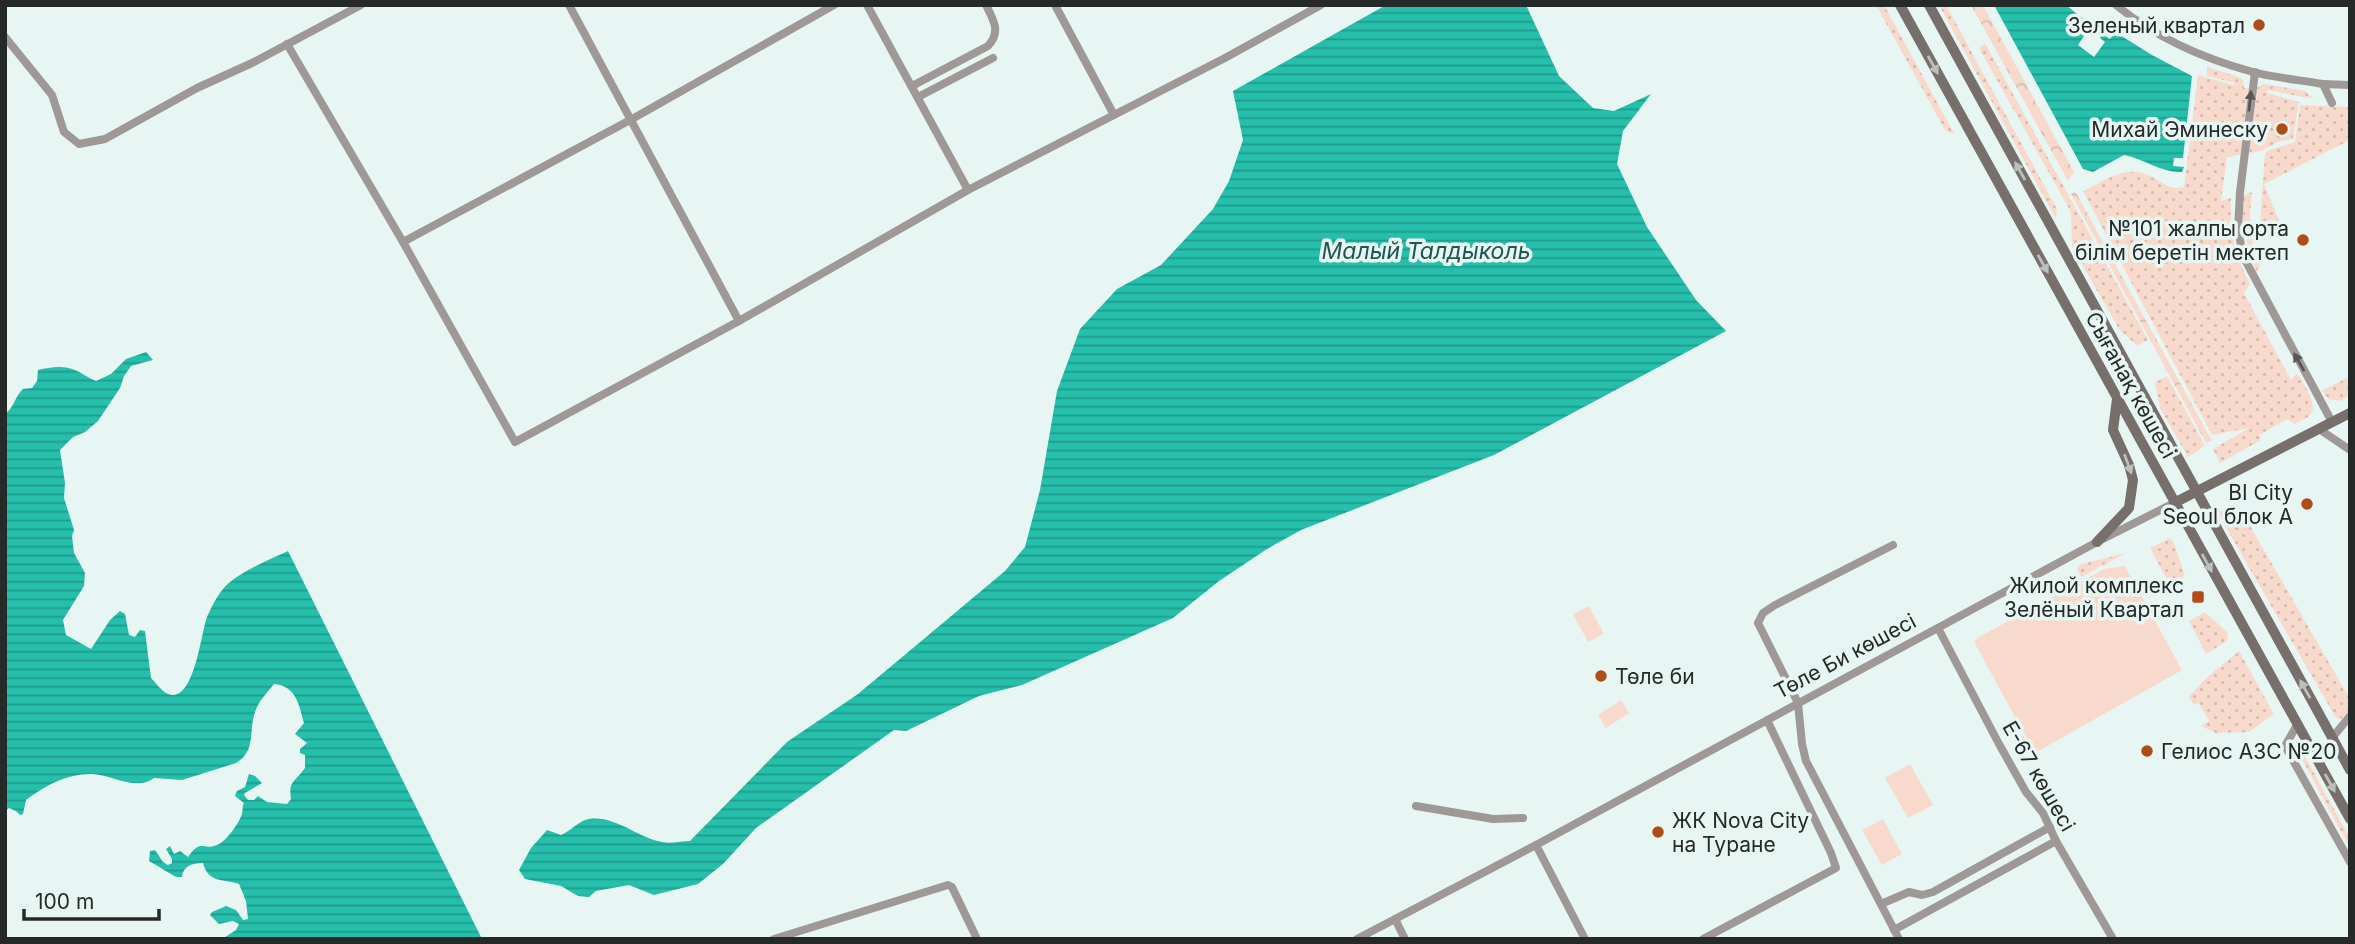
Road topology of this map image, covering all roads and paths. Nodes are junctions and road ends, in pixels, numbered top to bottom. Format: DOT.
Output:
graph roads {
  1 [pos="361,5"];
  2 [pos="569,5"];
  3 [pos="834,5"];
  4 [pos="867,5"];
  5 [pos="986,5"];
  6 [pos="1055,5"];
  7 [pos="1321,5"];
  8 [pos="1900,5"];
  9 [pos="1928,5"];
  10 [pos="2116,5"];
  11 [pos="5,37"];
  12 [pos="287,44"];
  13 [pos="993,58"];
  14 [pos="2255,72"];
  15 [pos="2323,84"];
  16 [pos="2350,85"];
  17 [pos="912,86"];
  18 [pos="918,97"];
  19 [pos="2332,103"];
  20 [pos="1114,115"];
  21 [pos="632,119"];
  22 [pos="968,190"];
  23 [pos="403,242"];
  24 [pos="739,321"];
  25 [pos="2117,399"];
  26 [pos="2350,413"];
  27 [pos="2332,422"];
  28 [pos="2314,431"];
  29 [pos="2350,450"];
  30 [pos="2196,492"];
  31 [pos="2174,503"];
  32 [pos="2097,542"];
  33 [pos="1893,545"];
  34 [pos="1938,628"];
  35 [pos="1798,704"];
  36 [pos="2350,716"];
  37 [pos="1767,720"];
  38 [pos="2297,725"];
  39 [pos="2332,738"];
  40 [pos="2350,771"];
  41 [pos="1416,806"];
  42 [pos="1524,818"];
  43 [pos="2350,820"];
  44 [pos="2050,827"];
  45 [pos="2056,841"];
  46 [pos="1536,845"];
  47 [pos="2350,862"];
  48 [pos="1881,904"];
  49 [pos="1395,919"];
  50 [pos="1895,930"];
  51 [pos="774,939"];
  52 [pos="977,939"];
  53 [pos="1357,939"];
  54 [pos="1405,939"];
  55 [pos="1585,939"];
  56 [pos="1703,939"];
  57 [pos="1899,939"];
  58 [pos="2113,939"];
  1 -- 12 [label="street"];
  2 -- 21 [label="street"];
  3 -- 21 [label="street"];
  4 -- 17 [label="street"];
  5 -- 17 [label="street"];
  6 -- 20 [label="street"];
  7 -- 20 [label="street"];
  8 -- 25 [label="main road, Сығанақ көшесі, one-way"];
  30 -- 9 [label="main road, Сығанақ көшесі, one-way"];
  10 -- 14 [label="street"];
  11 -- 12 [label="street"];
  12 -- 23 [label="street"];
  13 -- 18 [label="street"];
  14 -- 15 [label="street"];
  27 -- 14 [label="street, one-way"];
  15 -- 16 [label="street"];
  15 -- 19 [label="street"];
  17 -- 18 [label="street"];
  18 -- 22 [label="street"];
  20 -- 22 [label="street"];
  21 -- 23 [label="street"];
  21 -- 24 [label="street"];
  22 -- 24 [label="street"];
  23 -- 24 [label="street"];
  25 -- 31 [label="main road, Сығанақ көшесі"];
  25 -- 32 [label="main road, one-way"];
  26 -- 27 [label="main road"];
  27 -- 28 [label="main road"];
  28 -- 29 [label="street"];
  28 -- 30 [label="main road"];
  30 -- 31 [label="main road"];
  39 -- 30 [label="main road, Сығанақ көшесі, one-way"];
  31 -- 32 [label="street, Төле Би көшесі"];
  31 -- 38 [label="main road, Сығанақ көшесі, one-way"];
  32 -- 34 [label="street, Төле Би көшесі"];
  33 -- 35 [label="street"];
  34 -- 35 [label="street, Төле Би көшесі"];
  34 -- 44 [label="street, Е-67 көшесі"];
  35 -- 37 [label="street, Төле Би көшесі"];
  35 -- 48 [label="street"];
  36 -- 39 [label="street"];
  37 -- 46 [label="street, Төле Би көшесі"];
  37 -- 56 [label="street"];
  38 -- 43 [label="main road, Сығанақ көшесі, one-way"];
  38 -- 47 [label="street"];
  39 -- 40 [label="main road, Сығанақ көшесі"];
  41 -- 42 [label="street"];
  44 -- 45 [label="street, Е-67 көшесі"];
  44 -- 48 [label="street"];
  45 -- 50 [label="street"];
  45 -- 58 [label="street, Е-67 көшесі"];
  46 -- 49 [label="street, Төле Би көшесі"];
  46 -- 55 [label="street"];
  48 -- 50 [label="street"];
  49 -- 53 [label="street, Төле Би көшесі"];
  49 -- 54 [label="street"];
  50 -- 57 [label="street"];
  51 -- 52 [label="street"];
}
